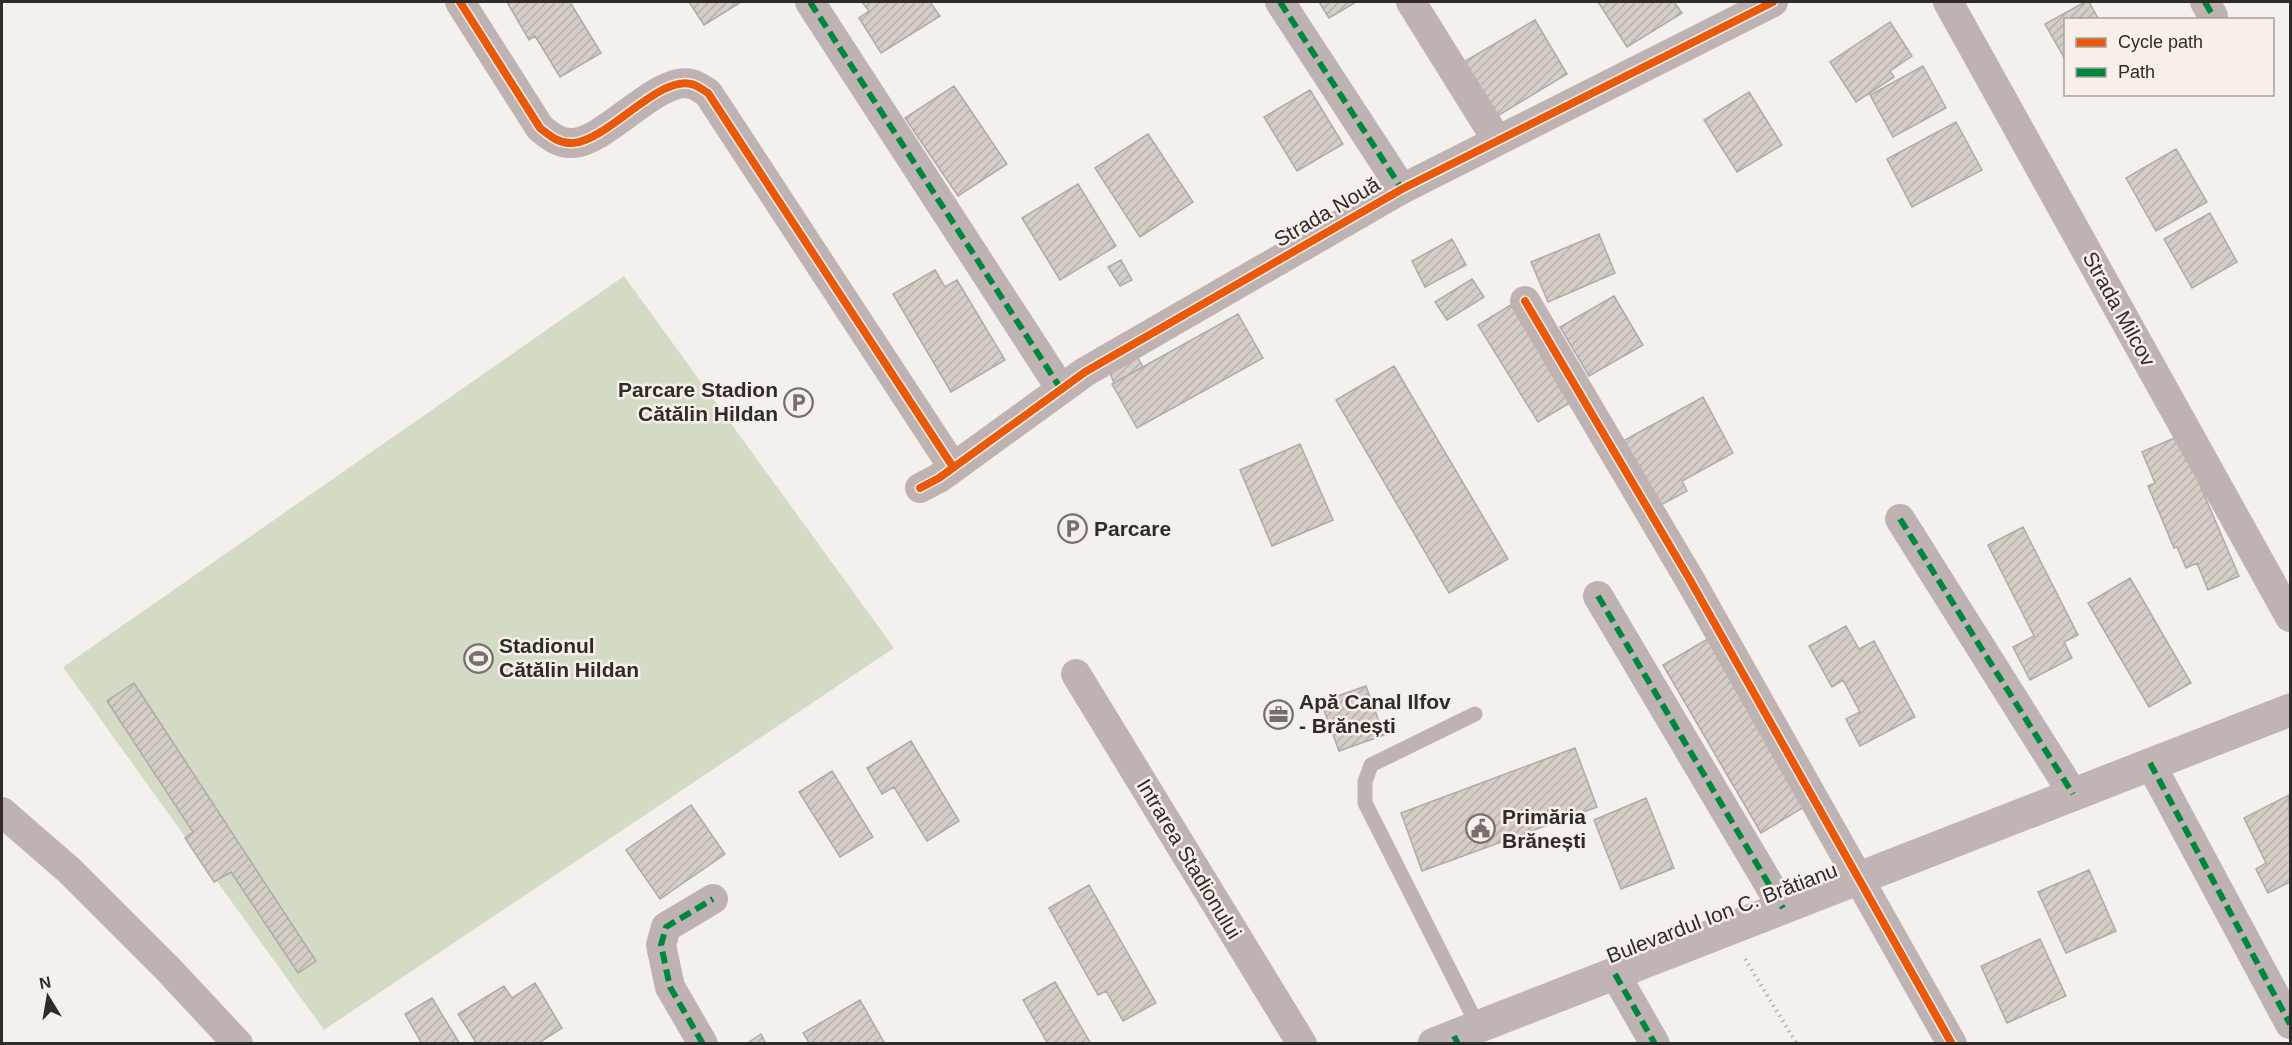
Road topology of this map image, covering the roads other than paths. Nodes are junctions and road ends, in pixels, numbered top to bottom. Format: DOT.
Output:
graph roads {
  1 [pos="460,2"];
  2 [pos="810,2"];
  3 [pos="1280,2"];
  4 [pos="1411,2"];
  5 [pos="1773,2"];
  6 [pos="1948,2"];
  7 [pos="1497,140"];
  8 [pos="1402,189"];
  9 [pos="1525,301"];
  10 [pos="1061,389"];
  11 [pos="953,467"];
  12 [pos="920,488"];
  13 [pos="1900,519"];
  14 [pos="1598,596"];
  15 [pos="2290,617"];
  16 [pos="1076,674"];
  17 [pos="2290,710"];
  18 [pos="1475,714"];
  19 [pos="2151,763"];
  20 [pos="2073,794"];
  21 [pos="2,812"];
  22 [pos="1860,878"];
  23 [pos="713,899"];
  24 [pos="1783,908"];
  25 [pos="1615,974"];
  26 [pos="2290,1024"];
  27 [pos="1456,1037"];
  28 [pos="238,1044"];
  29 [pos="703,1044"];
  30 [pos="1302,1044"];
  31 [pos="1655,1044"];
  32 [pos="1952,1044"];
  1 -- 11 [label="street"];
  2 -- 10 [label="street"];
  3 -- 8 [label="street"];
  4 -- 7 [label="street"];
  5 -- 7 [label="street, Strada Nouă"];
  6 -- 15 [label="street, Strada Milcov"];
  7 -- 8 [label="street, Strada Nouă"];
  8 -- 10 [label="street, Strada Nouă"];
  9 -- 22 [label="street"];
  10 -- 11 [label="street, Strada Nouă"];
  11 -- 12 [label="street, Strada Nouă"];
  13 -- 20 [label="street"];
  14 -- 24 [label="street"];
  16 -- 30 [label="street, Intrarea Stadionului"];
  17 -- 19 [label="main road, Bulevardul Ion C. Brătianu"];
  18 -- 27 [label="lane"];
  19 -- 20 [label="main road, Bulevardul Ion C. Brătianu"];
  19 -- 26 [label="street"];
  20 -- 22 [label="main road, Bulevardul Ion C. Brătianu"];
  21 -- 28 [label="street"];
  22 -- 24 [label="main road, Bulevardul Ion C. Brătianu"];
  22 -- 32 [label="street"];
  23 -- 29 [label="street"];
  24 -- 25 [label="main road, Bulevardul Ion C. Brătianu"];
  25 -- 27 [label="main road, Bulevardul Ion C. Brătianu"];
  25 -- 31 [label="street"];
}
